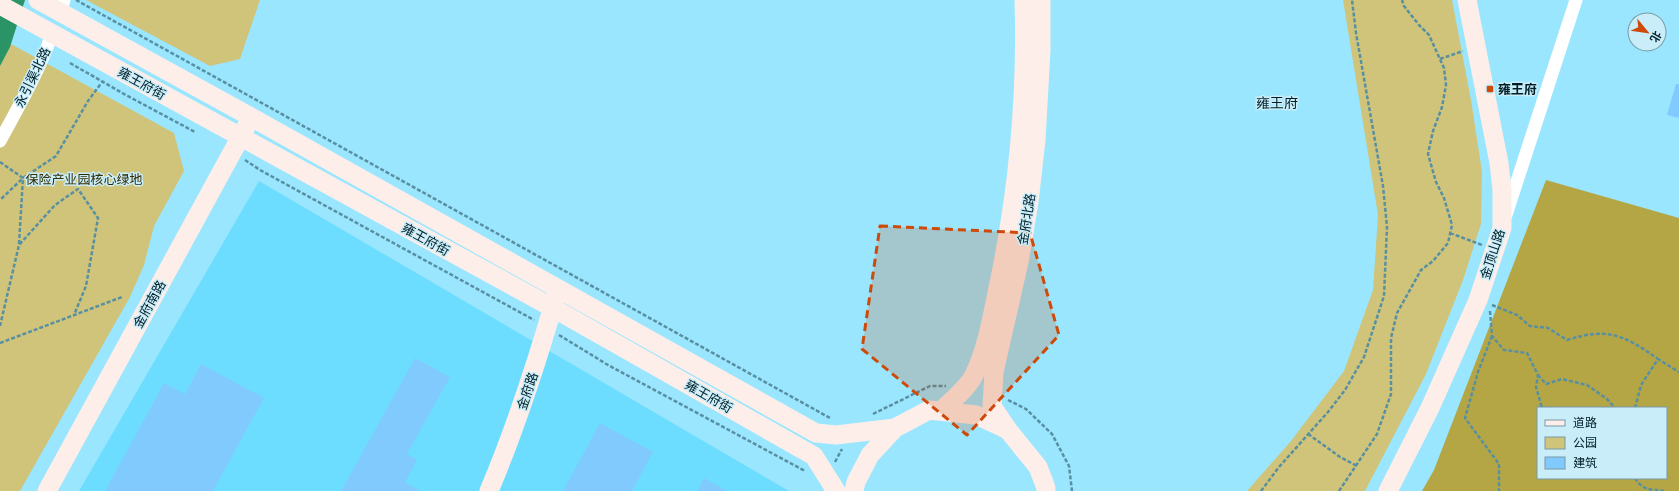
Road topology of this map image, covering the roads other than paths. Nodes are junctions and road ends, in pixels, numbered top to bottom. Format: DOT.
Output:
graph roads {
  1 [pos="1024,0"];
  2 [pos="1041,0"];
  3 [pos="1466,0"];
  4 [pos="1576,0"];
  5 [pos="0,5"];
  6 [pos="54,5"];
  7 [pos="48,32"];
  8 [pos="251,117"];
  9 [pos="0,141"];
  10 [pos="236,144"];
  11 [pos="1502,228"];
  12 [pos="558,289"];
  13 [pos="553,308"];
  14 [pos="941,411"];
  15 [pos="895,428"];
  16 [pos="1008,430"];
  17 [pos="48,491"];
  18 [pos="489,491"];
  19 [pos="836,491"];
  20 [pos="854,491"];
  21 [pos="1046,491"];
  22 [pos="1388,491"];
  1 -- 14 [label="main road, 金府北路"];
  2 -- 16 [label="main road, 金府北路"];
  3 -- 11 [label="main road, 金顶山路"];
  4 -- 11 [label="street"];
  5 -- 7 [label="main road, 雍王府街"];
  6 -- 8 [label="main road, 雍王府街"];
  7 -- 9 [label="street, 永引渠北路"];
  7 -- 10 [label="main road, 雍王府街"];
  8 -- 10 [label="main road, 金府南路"];
  8 -- 12 [label="main road, 雍王府街"];
  10 -- 13 [label="main road, 雍王府街"];
  10 -- 17 [label="main road, 金府南路"];
  11 -- 22 [label="main road, 金顶山路"];
  12 -- 13 [label="main road, 金府路"];
  12 -- 15 [label="main road, 雍王府街"];
  13 -- 18 [label="main road, 金府路"];
  13 -- 19 [label="main road, 雍王府街"];
  14 -- 15 [label="main road"];
  14 -- 16 [label="main road"];
  15 -- 20 [label="main road"];
  16 -- 21 [label="main road, 金府北路"];
}
